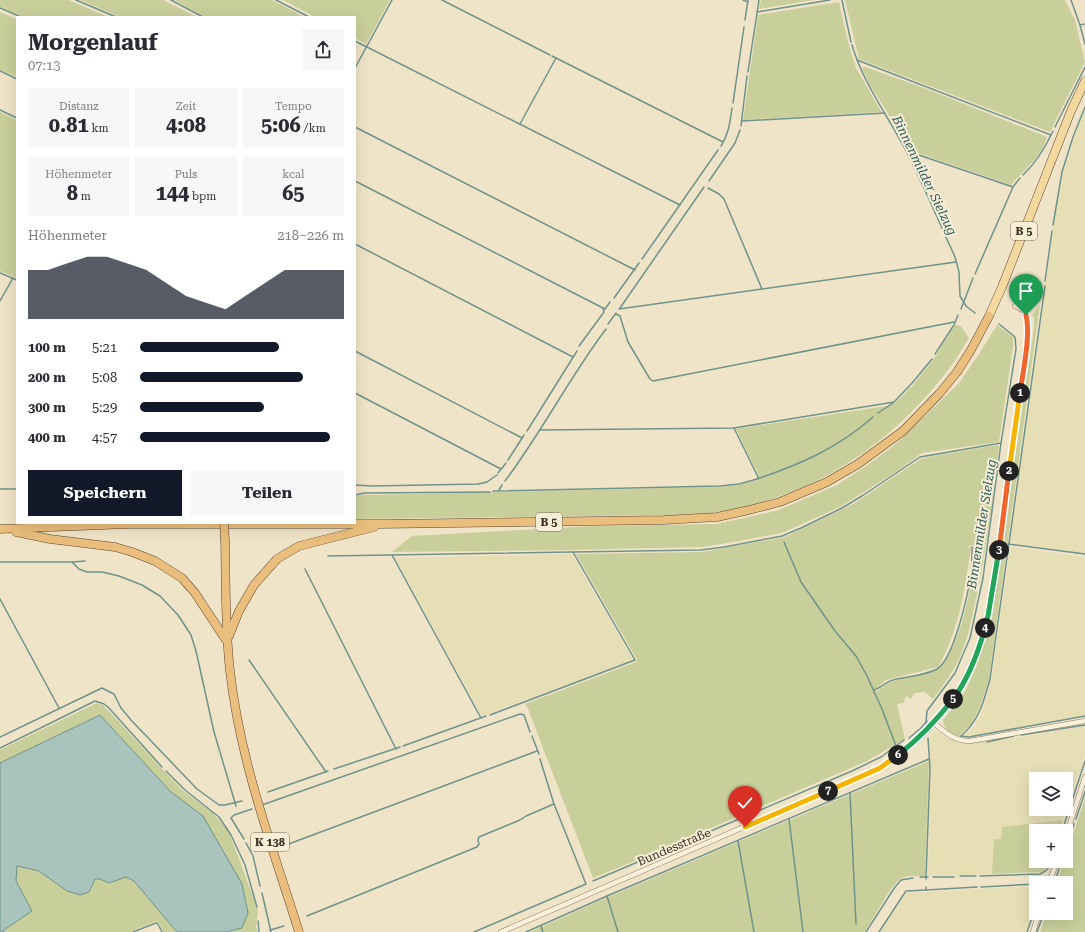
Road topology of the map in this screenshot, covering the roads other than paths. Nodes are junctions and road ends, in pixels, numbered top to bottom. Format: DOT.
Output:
graph roads {
  1 [pos="1085,81"];
  2 [pos="1015,306"];
  3 [pos="989,316"];
  4 [pos="16,524"];
  5 [pos="128,524"];
  6 [pos="224,524"];
  7 [pos="382,524"];
  8 [pos="1,529"];
  9 [pos="227,641"];
  10 [pos="1085,720"];
  11 [pos="934,723"];
  12 [pos="1085,778"];
  13 [pos="1070,824"];
  14 [pos="1037,920"];
  15 [pos="299,932"];
  16 [pos="501,932"];
  17 [pos="1033,932"];
  1 -- 3 [label="main road, B 5"];
  2 -- 11 [label="street, Bundesstraße"];
  3 -- 7 [label="highway, B 5"];
  4 -- 8 [label="highway"];
  5 -- 7 [label="highway, B 5"];
  5 -- 8 [label="highway, B 5"];
  6 -- 9 [label="highway, bridge"];
  7 -- 9 [label="highway"];
  8 -- 9 [label="highway"];
  9 -- 15 [label="highway, K 138"];
  10 -- 11 [label="street"];
  11 -- 16 [label="street, Bundesstraße"];
  12 -- 13 [label="street"];
  14 -- 17 [label="street"];
}
